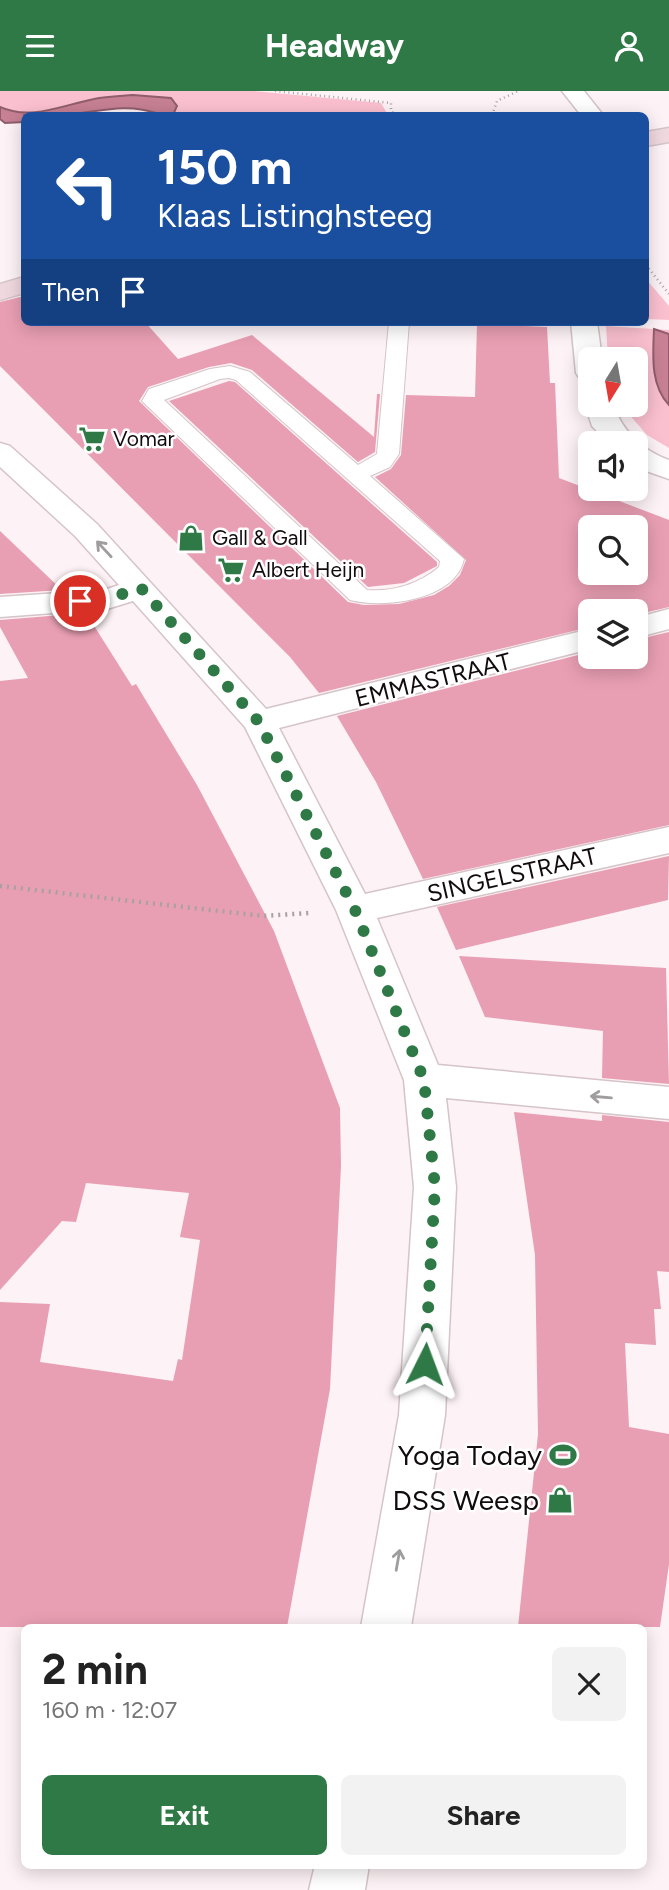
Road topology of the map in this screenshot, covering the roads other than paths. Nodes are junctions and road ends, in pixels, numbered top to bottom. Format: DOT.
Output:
graph roads {
  1 [pos="573,91"];
  2 [pos="590,112"];
  3 [pos="669,135"];
  4 [pos="649,138"];
  5 [pos="21,286"];
  6 [pos="0,292"];
  7 [pos="584,326"];
  8 [pos="399,330"];
  9 [pos="587,347"];
  10 [pos="0,452"];
  11 [pos="648,463"];
  12 [pos="669,470"];
  13 [pos="354,475"];
  14 [pos="141,588"];
  15 [pos="0,607"];
  16 [pos="669,619"];
  17 [pos="648,625"];
  18 [pos="578,642"];
  19 [pos="267,721"];
  20 [pos="669,840"];
  21 [pos="355,910"];
  22 [pos="424,1080"];
  23 [pos="669,1103"];
  24 [pos="387,1624"];
  25 [pos="341,1869"];
  26 [pos="337,1890"];
  1 -- 2 [label="street"];
  3 -- 4 [label="street"];
  5 -- 6 [label="street"];
  7 -- 9 [label="street"];
  8 -- 13 [label="lane"];
  14 -- 10 [label="street, one-way"];
  11 -- 12 [label="street"];
  13 -- 13 [label="lane"];
  14 -- 15 [label="street"];
  14 -- 19 [label="street"];
  16 -- 17 [label="street"];
  18 -- 19 [label="street, EMMASTRAAT"];
  19 -- 21 [label="street"];
  20 -- 21 [label="street, SINGELSTRAAT"];
  21 -- 22 [label="street"];
  23 -- 22 [label="street, one-way"];
  24 -- 22 [label="street, one-way"];
  25 -- 26 [label="street"];
}
